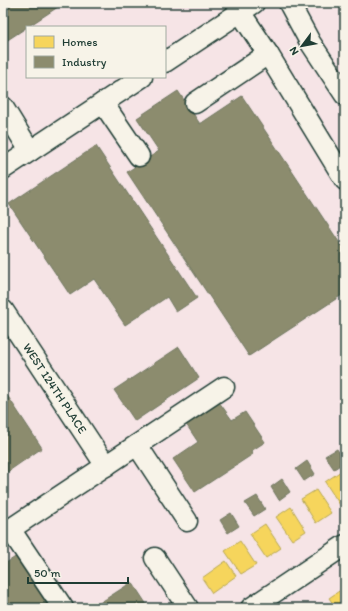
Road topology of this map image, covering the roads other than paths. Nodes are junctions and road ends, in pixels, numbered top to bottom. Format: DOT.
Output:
graph roads {
  1 [pos="289,3"];
  2 [pos="247,8"];
  3 [pos="268,54"];
  4 [pos="166,61"];
  5 [pos="140,78"];
  6 [pos="345,95"];
  7 [pos="103,103"];
  8 [pos="195,103"];
  9 [pos="3,107"];
  10 [pos="30,151"];
  11 [pos="139,156"];
  12 [pos="3,169"];
  13 [pos="345,180"];
  14 [pos="3,310"];
  15 [pos="224,387"];
  16 [pos="137,446"];
  17 [pos="106,466"];
  18 [pos="187,521"];
  19 [pos="6,532"];
  20 [pos="345,545"];
  21 [pos="155,558"];
  22 [pos="63,608"];
  23 [pos="188,608"];
  24 [pos="251,608"];
  1 -- 6 [label="street"];
  2 -- 3 [label="street"];
  2 -- 4 [label="street"];
  3 -- 8 [label="street"];
  3 -- 13 [label="street"];
  5 -- 7 [label="street"];
  7 -- 10 [label="street"];
  7 -- 11 [label="street"];
  9 -- 10 [label="street"];
  10 -- 12 [label="street"];
  14 -- 17 [label="street, WEST 124TH PLACE"];
  15 -- 16 [label="street"];
  16 -- 17 [label="street"];
  16 -- 18 [label="street"];
  17 -- 19 [label="street"];
  19 -- 22 [label="street"];
  20 -- 24 [label="street"];
  21 -- 23 [label="street"];
}
